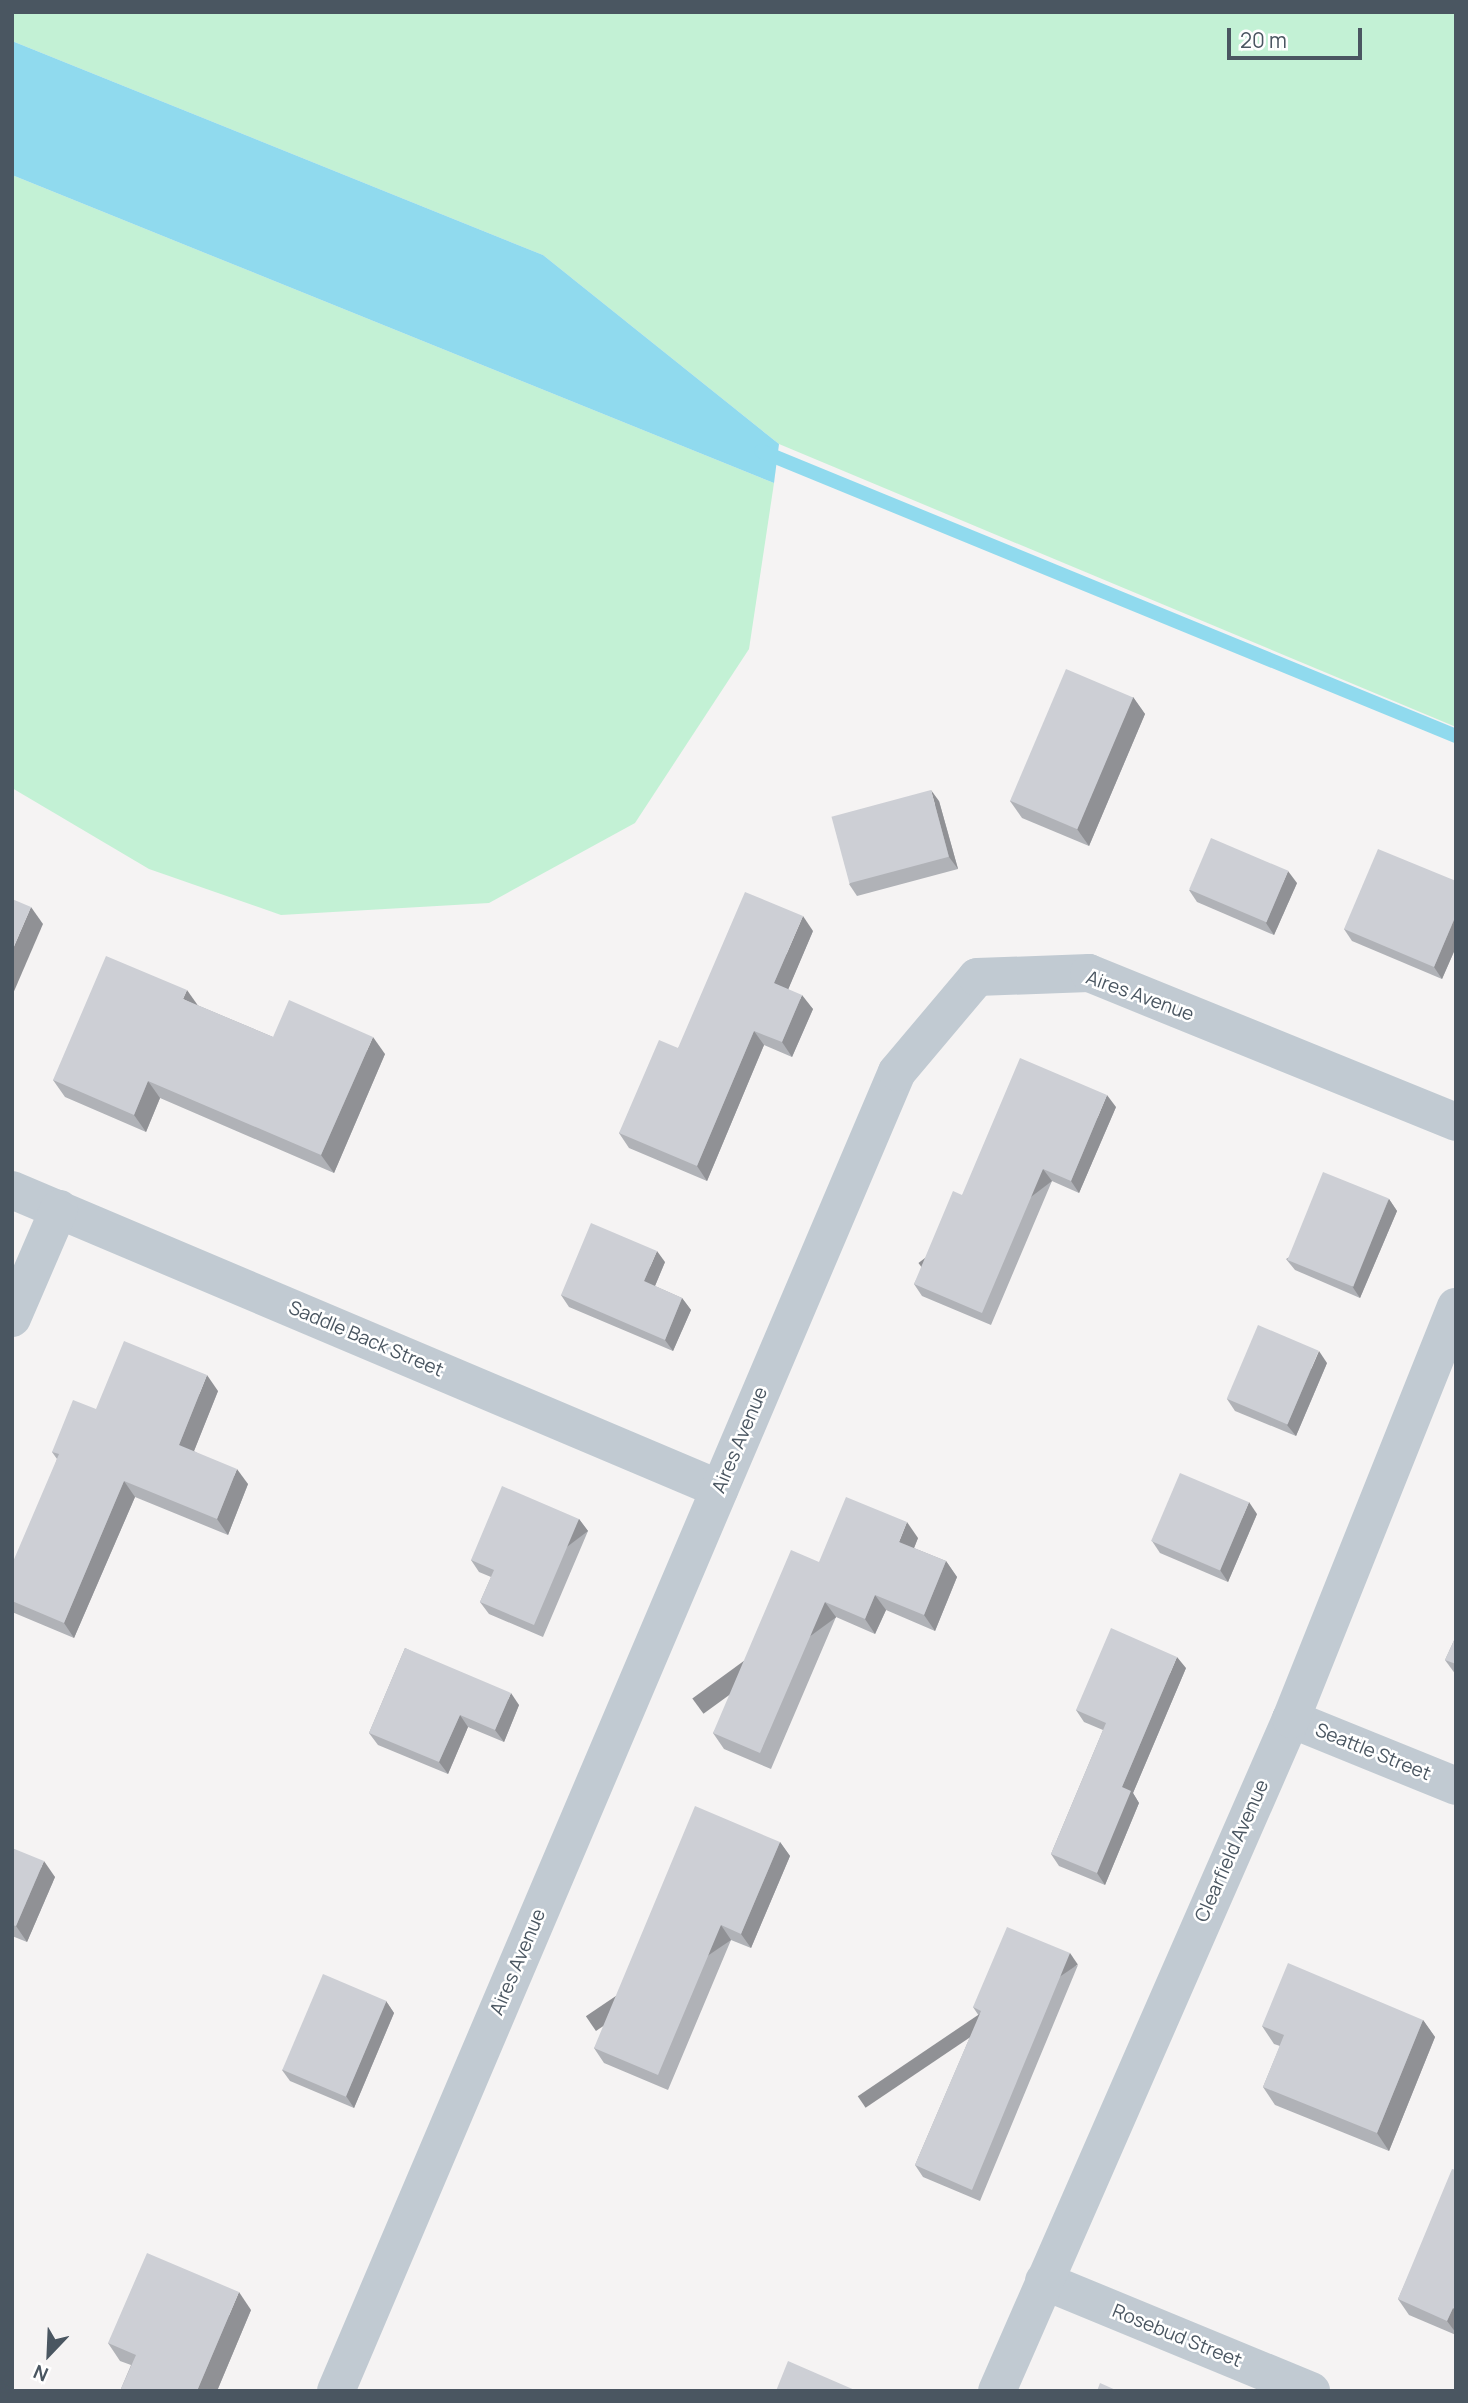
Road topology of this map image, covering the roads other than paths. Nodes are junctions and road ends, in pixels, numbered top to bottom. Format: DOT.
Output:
graph roads {
  1 [pos="1456,1122"];
  2 [pos="12,1190"];
  3 [pos="59,1209"];
  4 [pos="1456,1307"];
  5 [pos="12,1318"];
  6 [pos="719,1489"];
  7 [pos="1291,1719"];
  8 [pos="1456,1786"];
  9 [pos="1044,2281"];
  10 [pos="336,2391"];
  11 [pos="998,2391"];
  12 [pos="1311,2391"];
  1 -- 6 [label="street, Aires Avenue"];
  2 -- 3 [label="street, Saddle Back Street"];
  3 -- 5 [label="street"];
  3 -- 6 [label="street, Saddle Back Street"];
  4 -- 7 [label="street, Clearfield Avenue"];
  6 -- 10 [label="street, Aires Avenue"];
  7 -- 8 [label="street, Seattle Street"];
  7 -- 9 [label="street, Clearfield Avenue"];
  9 -- 11 [label="street, Clearfield Avenue"];
  9 -- 12 [label="street, Rosebud Street"];
}
